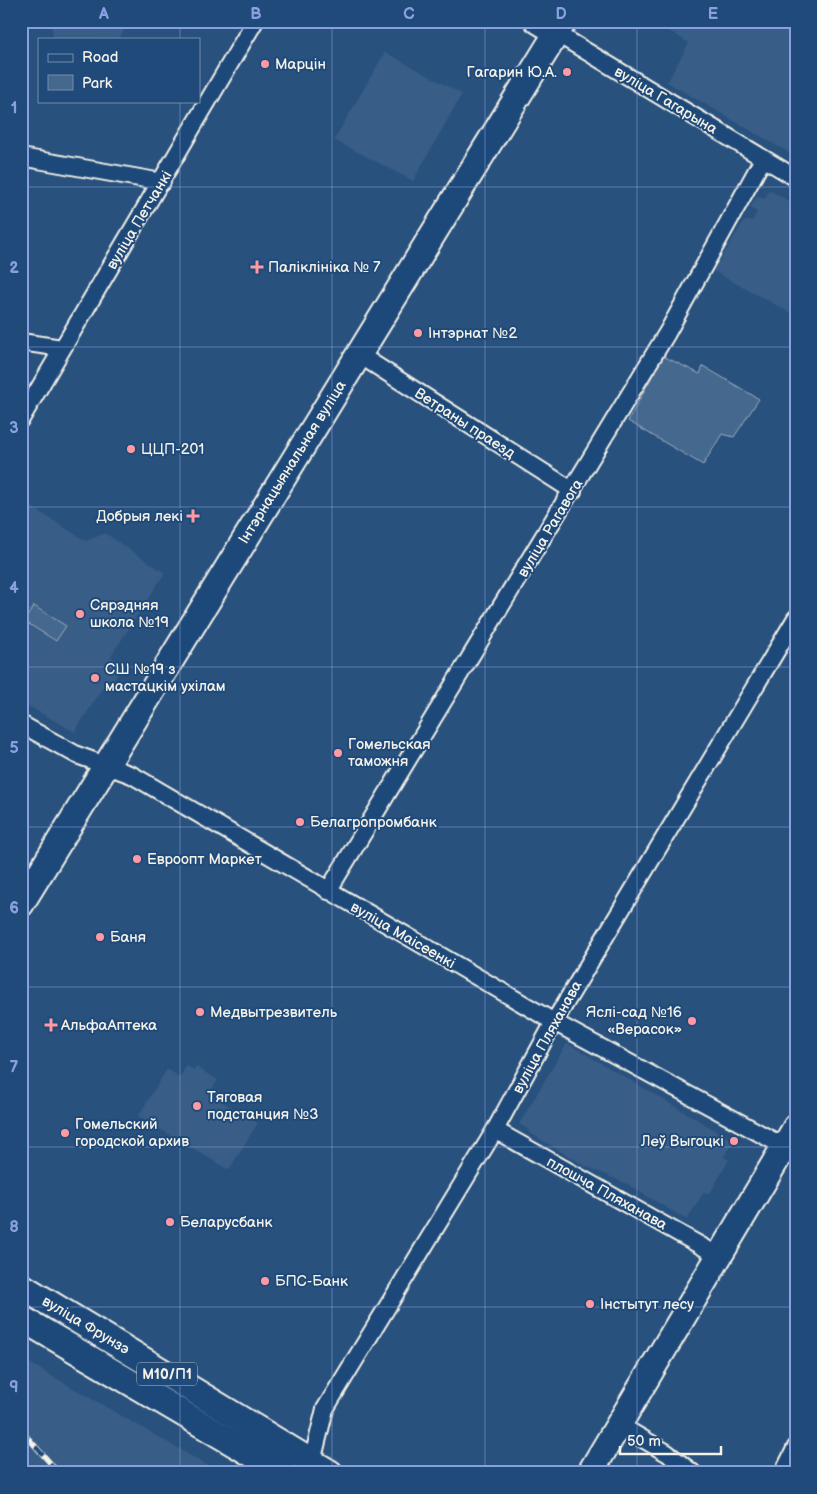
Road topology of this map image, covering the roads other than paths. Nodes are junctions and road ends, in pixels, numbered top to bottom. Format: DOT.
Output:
graph roads {
  1 [pos="255,21"];
  2 [pos="552,25"];
  3 [pos="21,157"];
  4 [pos="763,159"];
  5 [pos="796,178"];
  6 [pos="162,182"];
  7 [pos="21,342"];
  8 [pos="62,348"];
  9 [pos="358,354"];
  10 [pos="21,419"];
  11 [pos="573,491"];
  12 [pos="796,618"];
  13 [pos="21,724"];
  14 [pos="105,766"];
  15 [pos="328,891"];
  16 [pos="21,904"];
  17 [pos="554,1022"];
  18 [pos="495,1130"];
  19 [pos="792,1143"];
  20 [pos="719,1256"];
  21 [pos="21,1286"];
  22 [pos="21,1318"];
  23 [pos="619,1425"];
  24 [pos="796,1447"];
  25 [pos="321,1467"];
  26 [pos="593,1470"];
  27 [pos="284,1473"];
  28 [pos="693,1473"];
  29 [pos="783,1473"];
  1 -- 6 [label="street, вуліца Петчанкі"];
  2 -- 4 [label="street, вуліца Гагарына"];
  2 -- 9 [label="main road, Інтэрнацыянальная вуліца"];
  3 -- 6 [label="street"];
  4 -- 5 [label="street, вуліца Гагарына"];
  4 -- 11 [label="street, вуліца Рагавога"];
  6 -- 8 [label="street, вуліца Петчанкі"];
  7 -- 8 [label="street"];
  8 -- 10 [label="street, вуліца Петчанкі"];
  9 -- 11 [label="street, Ветраны праезд"];
  9 -- 14 [label="main road, Інтэрнацыянальная вуліца"];
  11 -- 15 [label="street, вуліца Рагавога"];
  12 -- 17 [label="street, вуліца Пляханава"];
  13 -- 14 [label="street, вуліца Маісеенкі"];
  14 -- 15 [label="street, вуліца Маісеенкі"];
  14 -- 16 [label="main road, Інтэрнацыянальная вуліца"];
  15 -- 17 [label="street, вуліца Маісеенкі"];
  17 -- 18 [label="street, вуліца Пляханава"];
  17 -- 19 [label="street, вуліца Маісеенкі"];
  18 -- 20 [label="street, плошча Пляханава"];
  18 -- 25 [label="street, вуліца Пляханава"];
  19 -- 20 [label="main road"];
  20 -- 23 [label="main road"];
  21 -- 25 [label="main road, вуліца Фрунзэ / М10/П1"];
  22 -- 27 [label="main road, вуліца Фрунзэ / М10/П1"];
  23 -- 26 [label="main road"];
  23 -- 28 [label="street"];
  24 -- 29 [label="street"];
}
